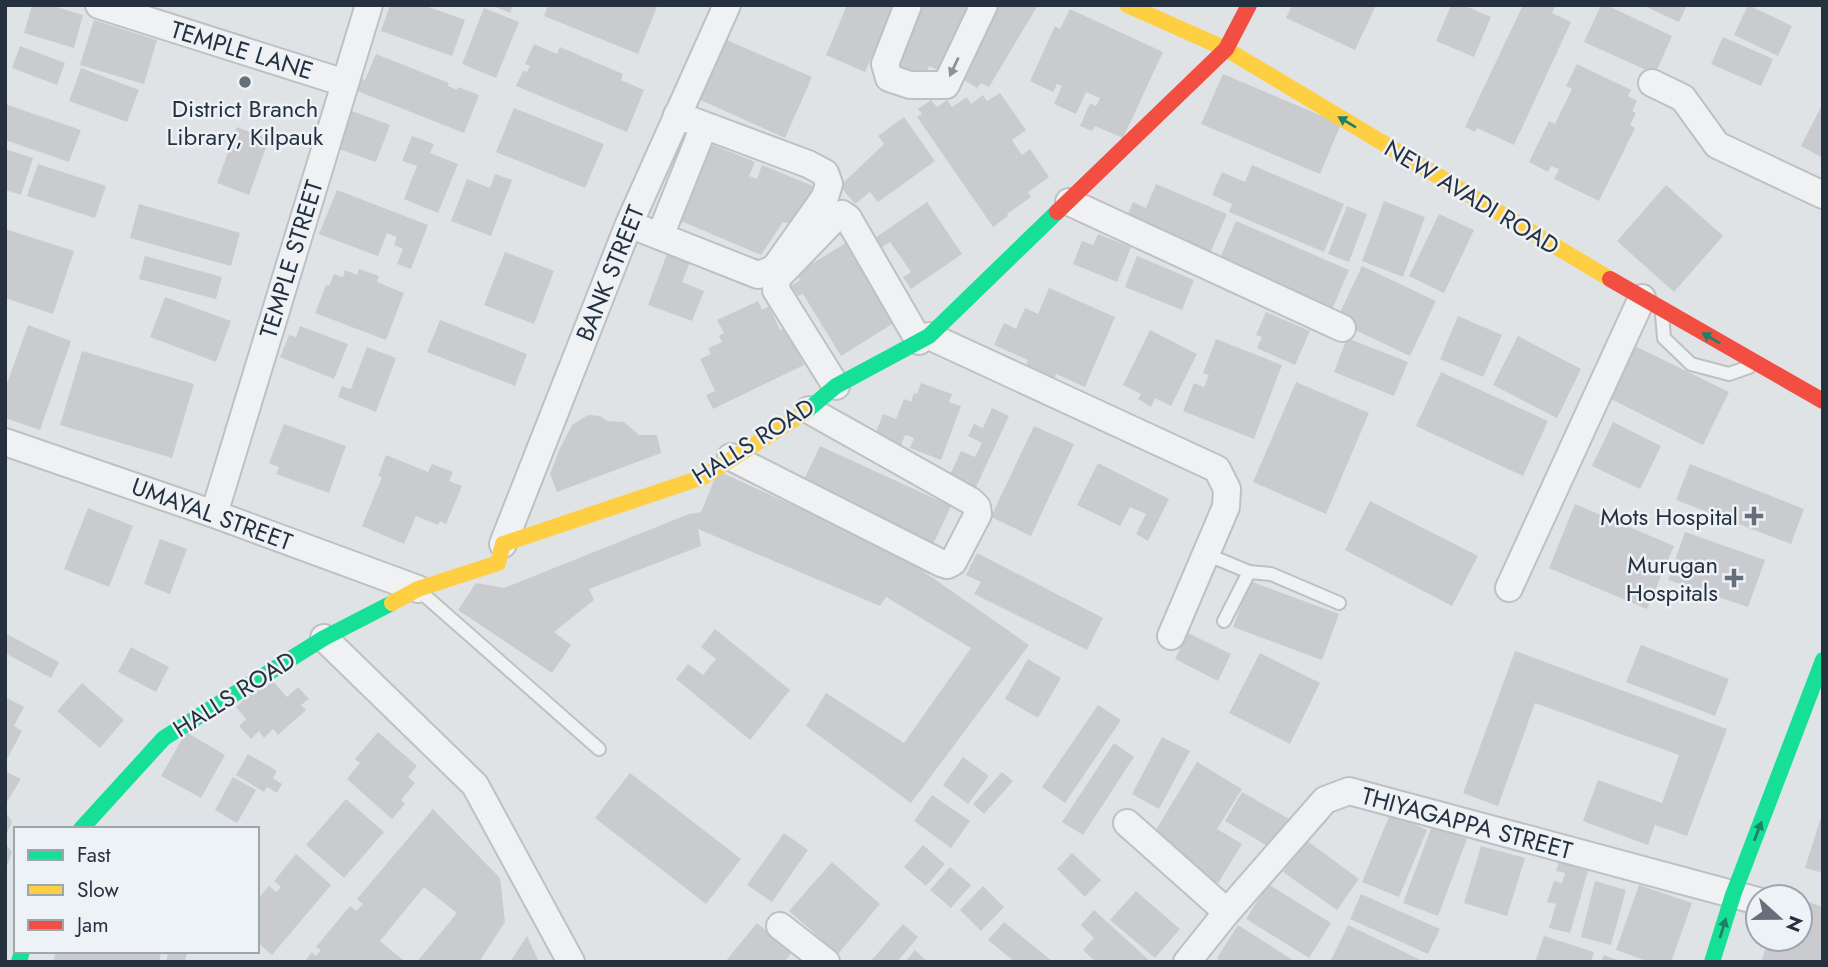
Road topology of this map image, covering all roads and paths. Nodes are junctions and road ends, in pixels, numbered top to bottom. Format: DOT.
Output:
graph roads {
  1 [pos="99,5"];
  2 [pos="369,5"];
  3 [pos="727,5"];
  4 [pos="908,5"];
  5 [pos="984,5"];
  6 [pos="1127,5"];
  7 [pos="1249,5"];
  8 [pos="1226,49"];
  9 [pos="345,83"];
  10 [pos="1652,83"];
  11 [pos="677,115"];
  12 [pos="705,126"];
  13 [pos="652,172"];
  14 [pos="681,183"];
  15 [pos="1823,195"];
  16 [pos="1069,202"];
  17 [pos="629,224"];
  18 [pos="660,236"];
  19 [pos="1652,303"];
  20 [pos="1342,328"];
  21 [pos="924,338"];
  22 [pos="1756,365"];
  23 [pos="835,386"];
  24 [pos="1821,395"];
  25 [pos="809,410"];
  26 [pos="5,442"];
  27 [pos="731,457"];
  28 [pos="214,514"];
  29 [pos="503,544"];
  30 [pos="1206,554"];
  31 [pos="1249,572"];
  32 [pos="1509,587"];
  33 [pos="418,589"];
  34 [pos="1339,603"];
  35 [pos="1224,621"];
  36 [pos="1171,636"];
  37 [pos="324,638"];
  38 [pos="1823,660"];
  39 [pos="599,749"];
  40 [pos="1127,823"];
  41 [pos="83,827"];
  42 [pos="1758,883"];
  43 [pos="1744,895"];
  44 [pos="1227,912"];
  45 [pos="1744,913"];
  46 [pos="780,926"];
  47 [pos="571,962"];
  48 [pos="826,962"];
  49 [pos="1187,962"];
  50 [pos="1712,962"];
  1 -- 9 [label="street, TEMPLE LANE"];
  2 -- 9 [label="street, TEMPLE STREET"];
  3 -- 11 [label="street, BANK STREET"];
  5 -- 4 [label="street, one-way"];
  6 -- 8 [label="street, NEW AVADI ROAD"];
  7 -- 8 [label="street, HALLS ROAD"];
  8 -- 16 [label="street, HALLS ROAD"];
  19 -- 8 [label="street, NEW AVADI ROAD, one-way"];
  9 -- 28 [label="street, TEMPLE STREET"];
  10 -- 15 [label="street"];
  11 -- 12 [label="street"];
  11 -- 13 [label="street, BANK STREET"];
  12 -- 14 [label="street"];
  12 -- 18 [label="street"];
  13 -- 14 [label="street"];
  13 -- 17 [label="street, BANK STREET"];
  14 -- 18 [label="street"];
  16 -- 20 [label="street"];
  16 -- 21 [label="street, HALLS ROAD"];
  17 -- 18 [label="street"];
  17 -- 29 [label="street, BANK STREET"];
  22 -- 19 [label="street, NEW AVADI ROAD, one-way"];
  19 -- 22 [label="lane"];
  19 -- 32 [label="street"];
  21 -- 23 [label="street, HALLS ROAD"];
  21 -- 23 [label="street"];
  21 -- 30 [label="street"];
  22 -- 24 [label="street, NEW AVADI ROAD"];
  23 -- 25 [label="street, HALLS ROAD"];
  25 -- 27 [label="street, HALLS ROAD"];
  25 -- 27 [label="street"];
  26 -- 28 [label="street, UMAYAL STREET"];
  27 -- 29 [label="street, HALLS ROAD"];
  28 -- 33 [label="street, UMAYAL STREET"];
  29 -- 33 [label="street, HALLS ROAD"];
  30 -- 31 [label="lane"];
  30 -- 36 [label="street"];
  31 -- 34 [label="lane"];
  31 -- 35 [label="lane"];
  33 -- 37 [label="street, HALLS ROAD"];
  33 -- 39 [label="lane"];
  37 -- 41 [label="street, HALLS ROAD"];
  37 -- 47 [label="street"];
  42 -- 38 [label="street, one-way"];
  40 -- 44 [label="street"];
  43 -- 44 [label="street, THIYAGAPPA STREET"];
  44 -- 49 [label="street, THIYAGAPPA STREET"];
  50 -- 45 [label="street, one-way"];
  46 -- 48 [label="street"];
}
